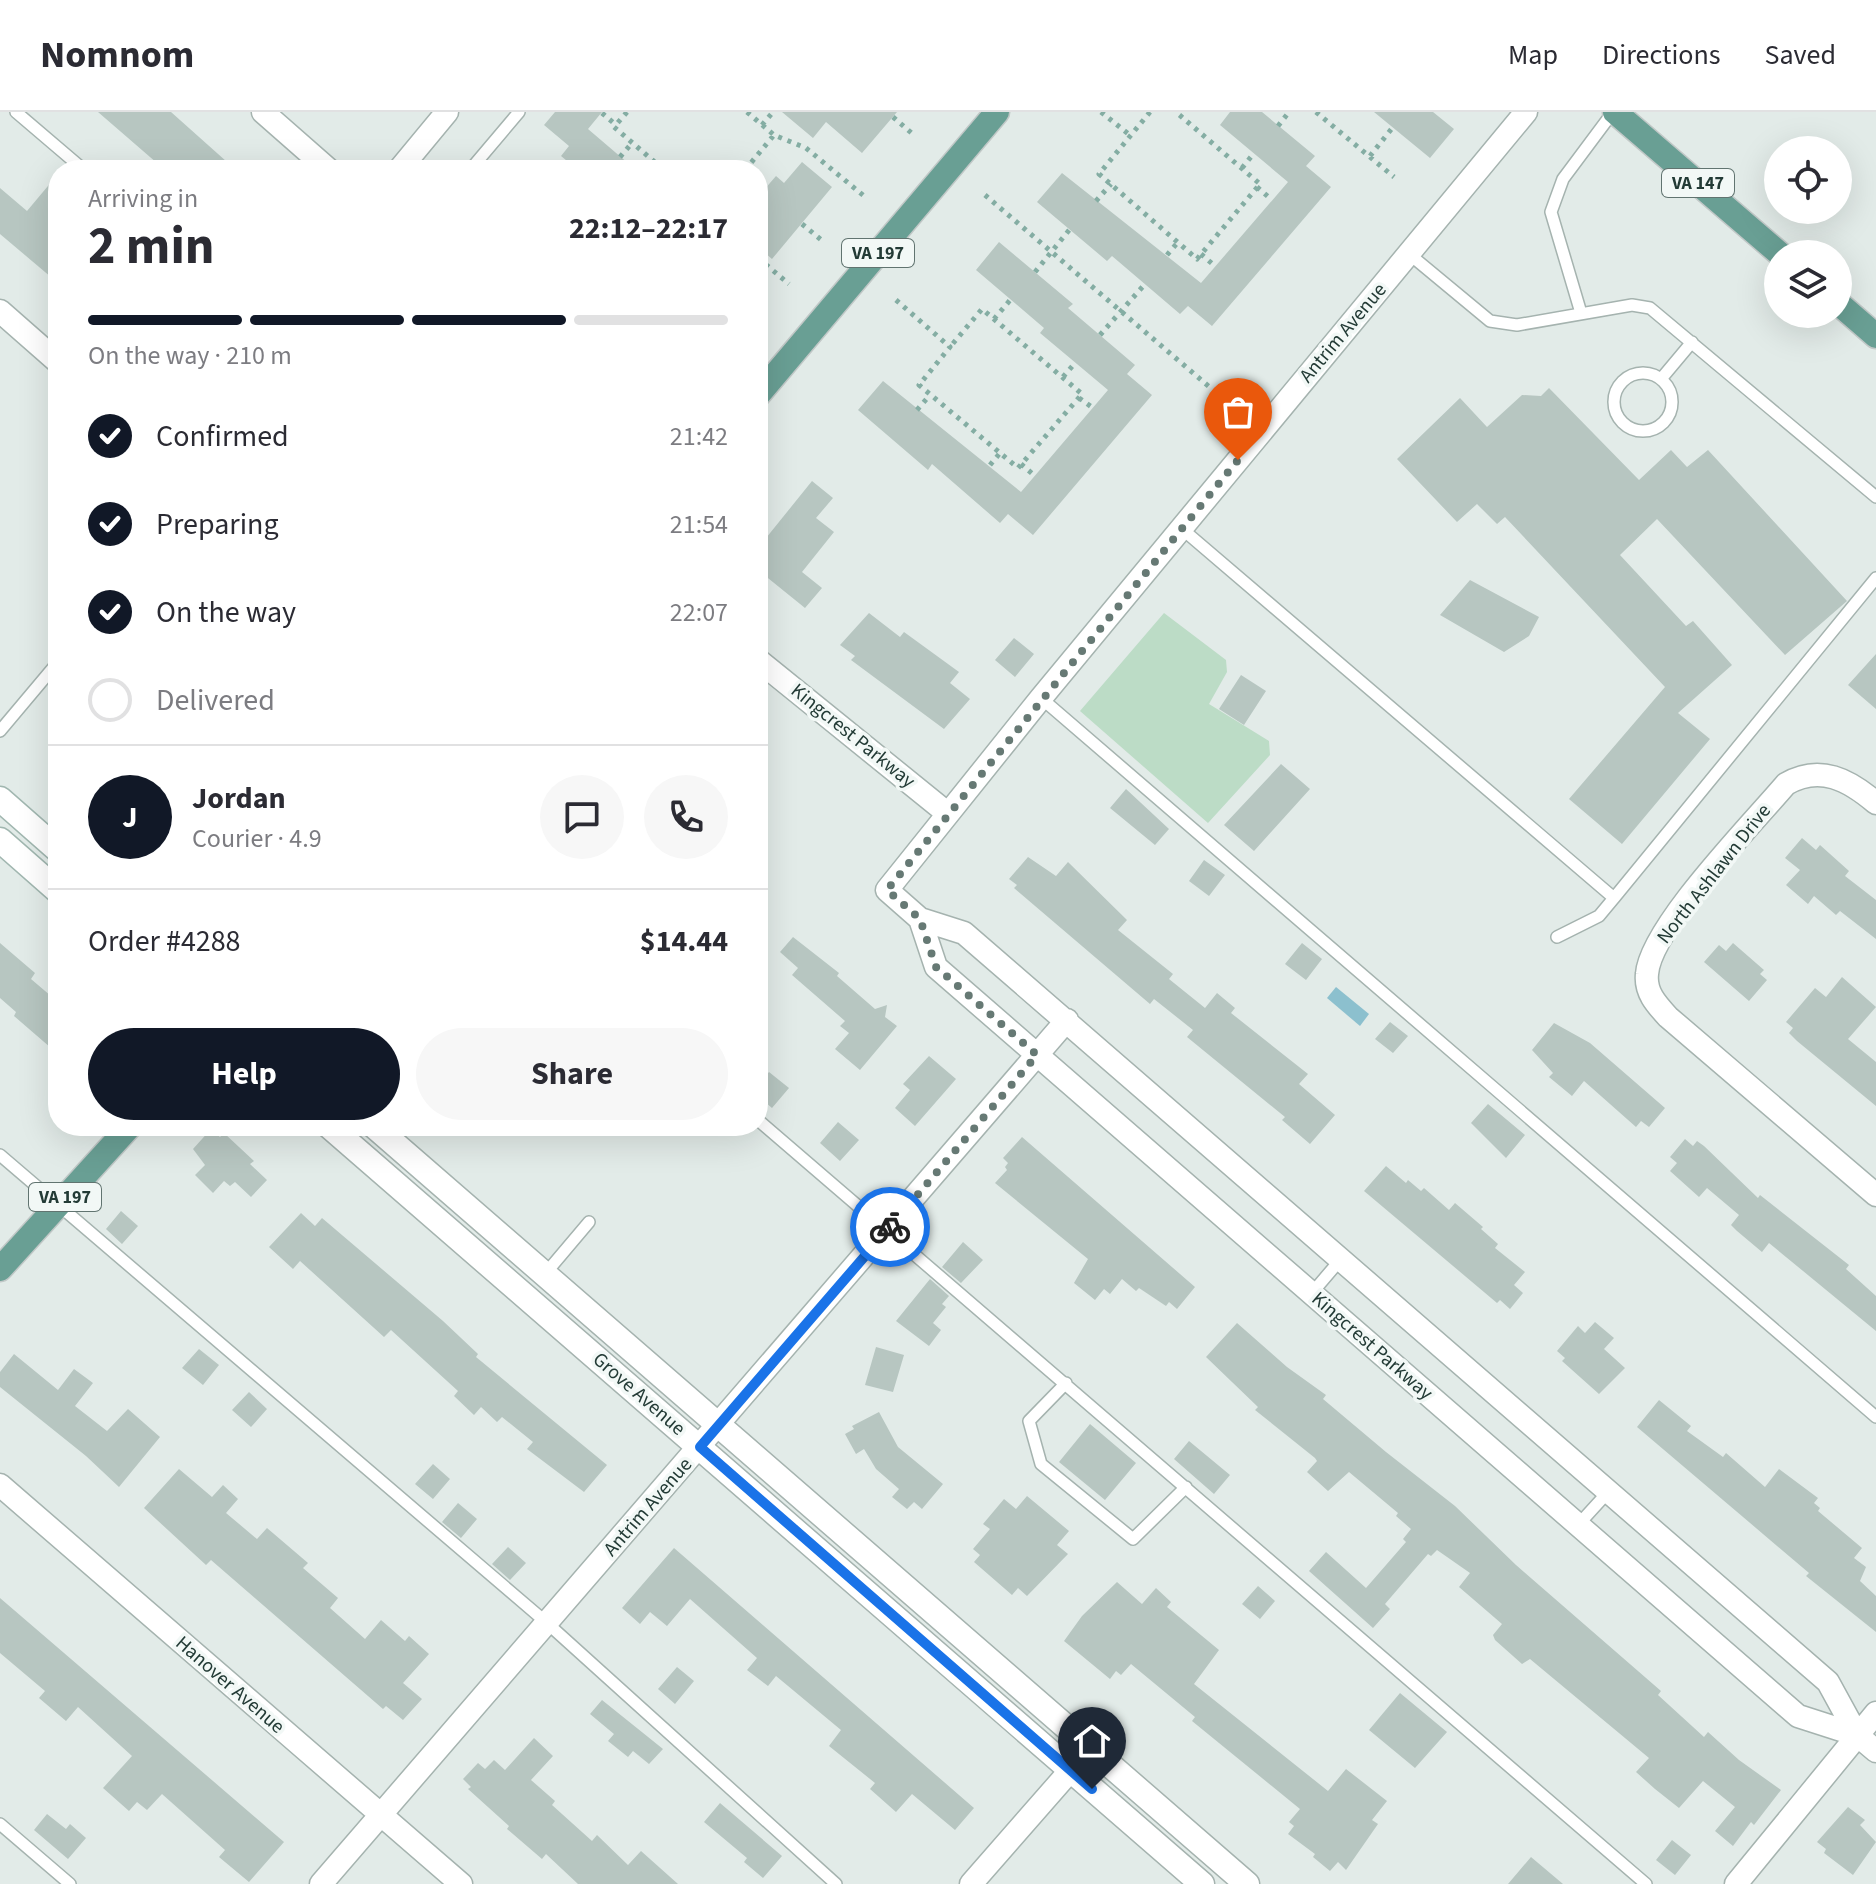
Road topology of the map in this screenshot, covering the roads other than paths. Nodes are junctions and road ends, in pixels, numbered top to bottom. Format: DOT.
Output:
graph roads {
  1 [pos="16,112"];
  2 [pos="263,112"];
  3 [pos="447,112"];
  4 [pos="519,112"];
  5 [pos="997,112"];
  6 [pos="1526,112"];
  7 [pos="1614,112"];
  8 [pos="72,160"];
  9 [pos="318,160"];
  10 [pos="407,160"];
  11 [pos="478,160"];
  12 [pos="1764,240"];
  13 [pos="1408,253"];
  14 [pos="0,311"];
  15 [pos="1581,313"];
  16 [pos="1852,315"];
  17 [pos="1876,336"];
  18 [pos="1692,342"];
  19 [pos="48,353"];
  20 [pos="1661,379"];
  21 [pos="768,383"];
  22 [pos="1876,497"];
  23 [pos="1181,528"];
  24 [pos="1876,578"];
  25 [pos="768,668"];
  26 [pos="48,674"];
  27 [pos="1041,698"];
  28 [pos="0,731"];
  29 [pos="0,799"];
  30 [pos="1872,800"];
  31 [pos="947,813"];
  32 [pos="0,840"];
  33 [pos="48,841"];
  34 [pos="48,882"];
  35 [pos="887,890"];
  36 [pos="1614,898"];
  37 [pos="920,919"];
  38 [pos="1557,937"];
  39 [pos="1067,1020"];
  40 [pos="1037,1055"];
  41 [pos="768,1128"];
  42 [pos="121,1136"];
  43 [pos="341,1136"];
  44 [pos="385,1136"];
  45 [pos="0,1155"];
  46 [pos="1876,1195"];
  47 [pos="58,1204"];
  48 [pos="589,1222"];
  49 [pos="888,1229"];
  50 [pos="1341,1258"];
  51 [pos="0,1269"];
  52 [pos="545,1275"];
  53 [pos="1312,1293"];
  54 [pos="1066,1383"];
  55 [pos="1876,1417"];
  56 [pos="718,1426"];
  57 [pos="700,1447"];
  58 [pos="0,1485"];
  59 [pos="1186,1487"];
  60 [pos="1609,1491"];
  61 [pos="1578,1525"];
  62 [pos="547,1623"];
  63 [pos="1876,1713"];
  64 [pos="1857,1735"];
  65 [pos="1090,1748"];
  66 [pos="1876,1751"];
  67 [pos="1070,1770"];
  68 [pos="381,1816"];
  69 [pos="0,1824"];
  70 [pos="70,1884"];
  71 [pos="321,1884"];
  72 [pos="461,1884"];
  73 [pos="836,1884"];
  74 [pos="971,1884"];
  75 [pos="1202,1884"];
  76 [pos="1247,1884"];
  77 [pos="1646,1884"];
  78 [pos="1736,1884"];
  1 -- 8 [label="lane"];
  2 -- 9 [label="street"];
  3 -- 10 [label="street"];
  4 -- 11 [label="lane"];
  5 -- 21 [label="main road, VA 197"];
  6 -- 13 [label="street, Antrim Avenue"];
  7 -- 12 [label="main road, VA 147"];
  7 -- 15 [label="lane"];
  13 -- 15 [label="lane"];
  13 -- 23 [label="street, Antrim Avenue"];
  14 -- 19 [label="street"];
  15 -- 18 [label="lane"];
  16 -- 17 [label="main road"];
  18 -- 20 [label="lane"];
  18 -- 22 [label="lane"];
  20 -- 20 [label="lane"];
  23 -- 27 [label="street, Antrim Avenue"];
  23 -- 36 [label="lane"];
  24 -- 36 [label="lane"];
  25 -- 31 [label="street, Kingcrest Parkway"];
  26 -- 28 [label="lane"];
  27 -- 31 [label="street, Antrim Avenue"];
  27 -- 55 [label="lane"];
  29 -- 33 [label="street"];
  30 -- 46 [label="street, North Ashlawn Drive"];
  31 -- 35 [label="street, Antrim Avenue"];
  32 -- 34 [label="street"];
  35 -- 37 [label="street, Kingcrest Parkway"];
  36 -- 38 [label="lane"];
  37 -- 39 [label="street, Kingcrest Parkway"];
  37 -- 40 [label="street, Kingcrest Parkway"];
  39 -- 40 [label="street, Antrim Avenue"];
  39 -- 50 [label="street, Kingcrest Parkway"];
  40 -- 49 [label="street, Antrim Avenue"];
  40 -- 53 [label="street, Kingcrest Parkway"];
  41 -- 49 [label="lane"];
  42 -- 47 [label="main road, VA 197"];
  43 -- 57 [label="street, Grove Avenue"];
  44 -- 52 [label="street, Grove Avenue"];
  45 -- 47 [label="lane"];
  47 -- 51 [label="main road, VA 197"];
  47 -- 62 [label="lane"];
  48 -- 52 [label="lane"];
  49 -- 54 [label="lane"];
  49 -- 56 [label="street, Antrim Avenue"];
  50 -- 53 [label="lane"];
  50 -- 60 [label="street, Kingcrest Parkway"];
  52 -- 56 [label="street, Grove Avenue"];
  53 -- 61 [label="street, Kingcrest Parkway"];
  54 -- 59 [label="lane"];
  54 -- 59 [label="lane"];
  56 -- 57 [label="street, Antrim Avenue"];
  56 -- 65 [label="street, Grove Avenue"];
  57 -- 62 [label="street, Antrim Avenue"];
  57 -- 67 [label="street, Grove Avenue"];
  58 -- 68 [label="street, Hanover Avenue"];
  59 -- 77 [label="lane"];
  60 -- 61 [label="lane"];
  60 -- 64 [label="street, Kingcrest Parkway"];
  61 -- 64 [label="street, Kingcrest Parkway"];
  62 -- 68 [label="street, Antrim Avenue"];
  62 -- 73 [label="lane"];
  63 -- 64 [label="street"];
  64 -- 66 [label="street, Kingcrest Parkway"];
  64 -- 78 [label="street"];
  65 -- 67 [label="street"];
  65 -- 76 [label="street, Grove Avenue"];
  67 -- 74 [label="street"];
  67 -- 75 [label="street, Grove Avenue"];
  68 -- 71 [label="street, Antrim Avenue"];
  68 -- 72 [label="street, Hanover Avenue"];
  69 -- 70 [label="lane"];
}
